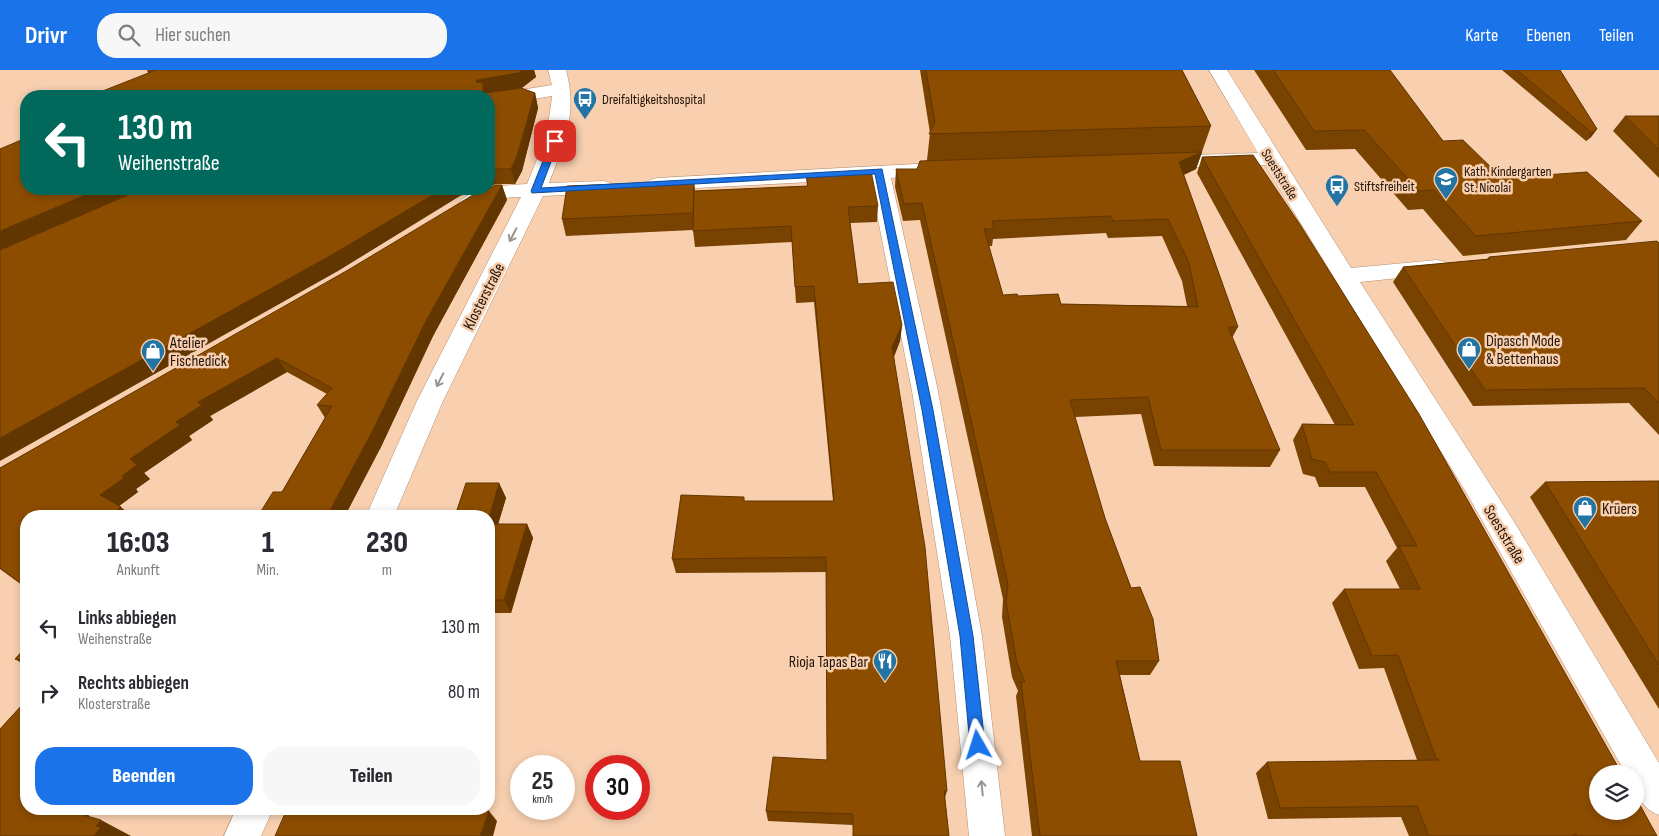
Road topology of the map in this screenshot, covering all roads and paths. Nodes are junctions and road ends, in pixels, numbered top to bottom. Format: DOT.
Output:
graph roads {
  1 [pos="1218,70"];
  2 [pos="559,80"];
  3 [pos="495,98"];
  4 [pos="1270,159"];
  5 [pos="1139,163"];
  6 [pos="954,169"];
  7 [pos="879,171"];
  8 [pos="535,191"];
  9 [pos="495,193"];
  10 [pos="489,195"];
  11 [pos="453,213"];
  12 [pos="1462,265"];
  13 [pos="1344,276"];
  14 [pos="383,510"];
  15 [pos="1659,797"];
  16 [pos="251,815"];
  17 [pos="242,836"];
  18 [pos="987,836"];
  1 -- 4 [label="street, Soeststraße"];
  2 -- 3 [label="street"];
  2 -- 8 [label="street, Klosterstraße"];
  4 -- 5 [label="street"];
  4 -- 13 [label="street, Soeststraße"];
  6 -- 7 [label="street"];
  7 -- 8 [label="street"];
  18 -- 7 [label="street, one-way"];
  8 -- 9 [label="street"];
  8 -- 14 [label="street, Klosterstraße, one-way"];
  10 -- 11 [label="street"];
  12 -- 13 [label="street"];
  13 -- 15 [label="street, Soeststraße"];
  16 -- 17 [label="street"];
}
